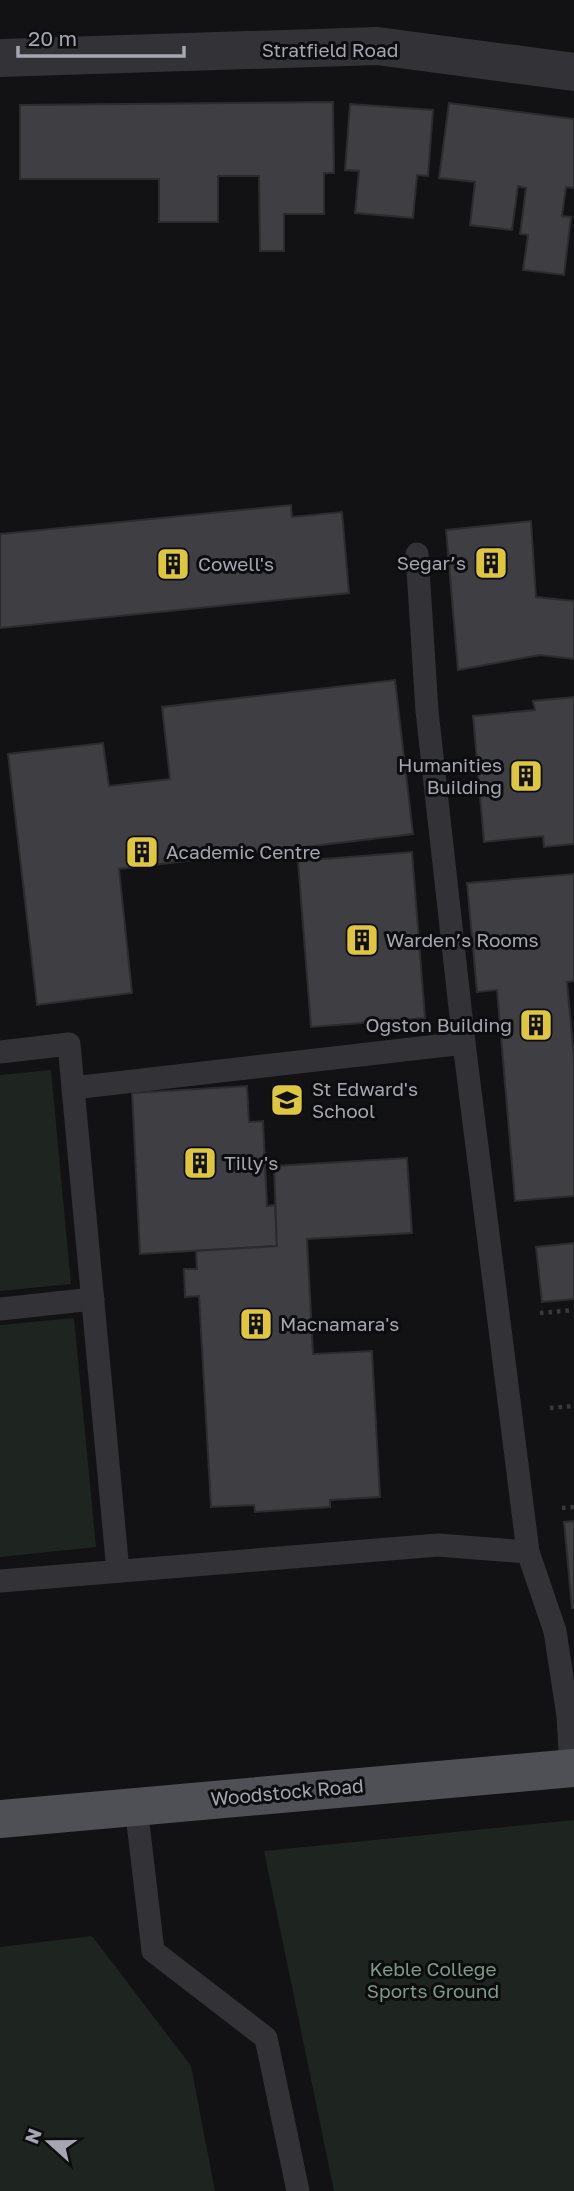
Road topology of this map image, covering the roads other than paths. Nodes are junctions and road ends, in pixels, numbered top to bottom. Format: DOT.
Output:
graph roads {
  1 [pos="0,58"];
  2 [pos="574,72"];
  3 [pos="417,554"];
  4 [pos="464,1043"];
  5 [pos="0,1052"];
  6 [pos="73,1088"];
  7 [pos="93,1299"];
  8 [pos="0,1308"];
  9 [pos="528,1552"];
  10 [pos="118,1572"];
  11 [pos="0,1581"];
  12 [pos="573,1768"];
  13 [pos="136,1806"];
  14 [pos="0,1819"];
  15 [pos="298,2191"];
  1 -- 2 [label="street, Stratfield Road"];
  3 -- 4 [label="lane"];
  4 -- 6 [label="lane"];
  4 -- 9 [label="lane"];
  5 -- 6 [label="lane"];
  6 -- 7 [label="lane"];
  7 -- 8 [label="lane"];
  7 -- 10 [label="lane"];
  9 -- 10 [label="lane"];
  9 -- 12 [label="lane"];
  10 -- 11 [label="lane"];
  12 -- 13 [label="main road, Woodstock Road"];
  13 -- 14 [label="main road, Woodstock Road"];
  13 -- 15 [label="lane"];
}
